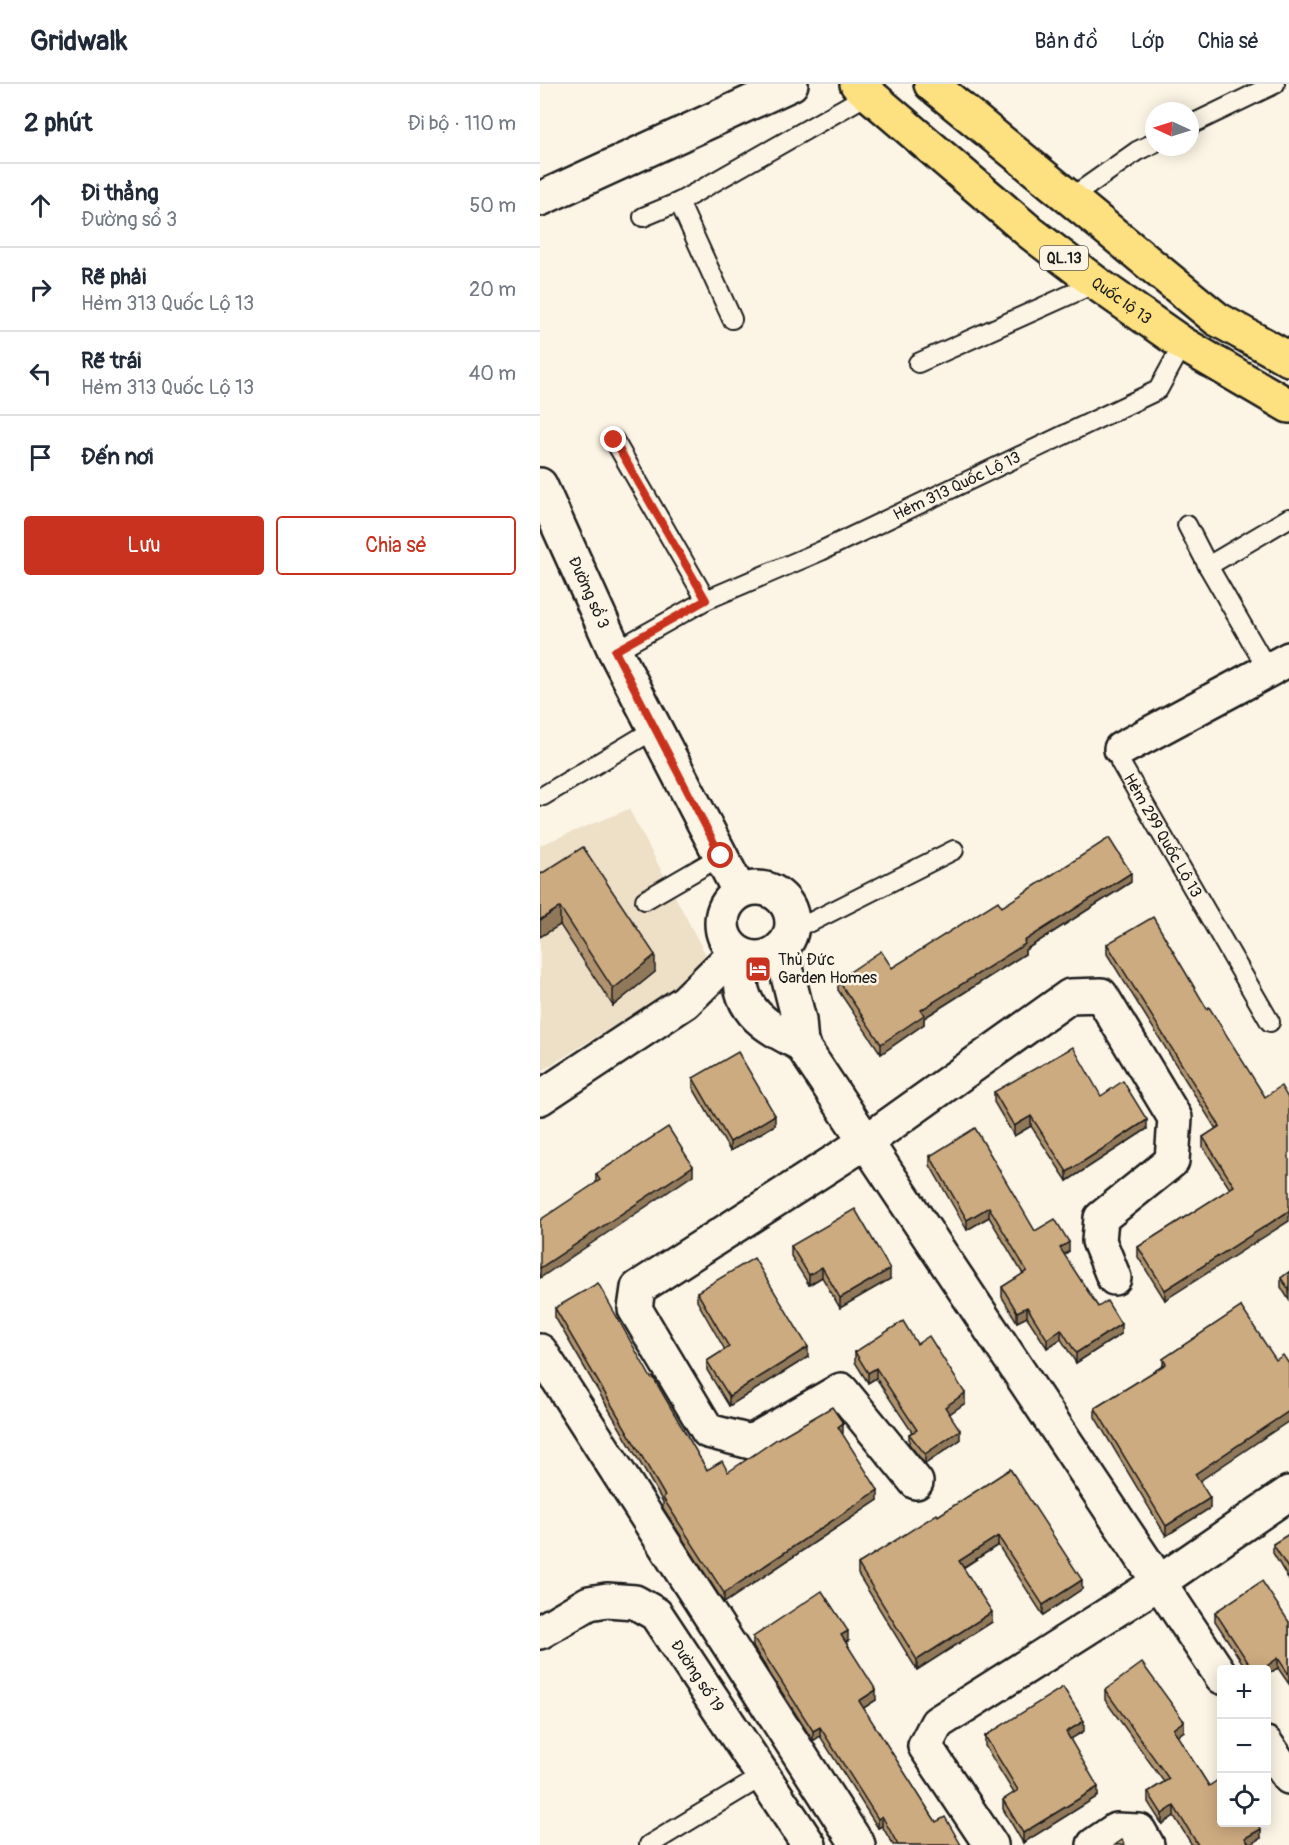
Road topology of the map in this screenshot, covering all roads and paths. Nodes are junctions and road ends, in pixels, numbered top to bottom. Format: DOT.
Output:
graph roads {
  1 [pos="791,84"];
  2 [pos="931,84"];
  3 [pos="1275,84"];
  4 [pos="863,89"];
  5 [pos="1199,121"];
  6 [pos="1145,147"];
  7 [pos="1069,198"];
  8 [pos="540,199"];
  9 [pos="679,202"];
  10 [pos="643,217"];
  11 [pos="1096,283"];
  12 [pos="732,319"];
  13 [pos="1183,344"];
  14 [pos="1289,359"];
  15 [pos="918,363"];
  16 [pos="1289,406"];
  17 [pos="614,440"];
  18 [pos="540,485"];
  19 [pos="1289,518"];
  20 [pos="1187,525"];
  21 [pos="1208,566"];
  22 [pos="706,600"];
  23 [pos="615,651"];
  24 [pos="1278,665"];
  25 [pos="655,729"];
  26 [pos="1121,749"];
  27 [pos="543,796"];
  28 [pos="954,850"];
  29 [pos="721,856"];
  30 [pos="739,891"];
  31 [pos="645,900"];
  32 [pos="787,937"];
  33 [pos="741,954"];
  34 [pos="1270,1022"];
  35 [pos="801,1044"];
  36 [pos="540,1098"];
  37 [pos="867,1141"];
  38 [pos="1114,1278"];
  39 [pos="540,1351"];
  40 [pos="916,1482"];
  41 [pos="1289,1493"];
  42 [pos="1158,1583"];
  43 [pos="540,1632"];
  44 [pos="1217,1671"];
  45 [pos="1271,1751"];
  46 [pos="763,1776"];
  47 [pos="1289,1777"];
  48 [pos="649,1845"];
  49 [pos="809,1845"];
  50 [pos="858,1845"];
  51 [pos="991,1845"];
  52 [pos="1095,1845"];
  53 [pos="1147,1845"];
  1 -- 8 [label="street"];
  2 -- 7 [label="highway, QL.13"];
  3 -- 5 [label="lane"];
  4 -- 9 [label="lane"];
  4 -- 11 [label="highway, Quốc lộ 13 / QL.13"];
  6 -- 7 [label="lane"];
  7 -- 14 [label="highway, QL.13"];
  9 -- 10 [label="lane"];
  9 -- 12 [label="lane"];
  11 -- 13 [label="highway, Quốc lộ 13 / QL.13"];
  11 -- 15 [label="lane"];
  13 -- 16 [label="highway, Quốc lộ 13 / QL.13"];
  13 -- 22 [label="lane, Hẻm 313 Quốc Lộ 13"];
  17 -- 22 [label="lane"];
  18 -- 23 [label="street, Đường sổ 3"];
  19 -- 21 [label="lane"];
  20 -- 21 [label="lane"];
  21 -- 24 [label="lane"];
  22 -- 23 [label="lane, Hẻm 313 Quốc Lộ 13"];
  23 -- 25 [label="street, Đường sổ 3"];
  24 -- 26 [label="street, Hẻm 299 Quốc Lộ 13"];
  25 -- 27 [label="lane"];
  25 -- 29 [label="street, Đường sổ 3"];
  26 -- 34 [label="lane, Hẻm 299 Quốc Lộ 13"];
  28 -- 32 [label="lane"];
  29 -- 30 [label="street, Đường sổ 3"];
  29 -- 31 [label="lane"];
  30 -- 32 [label="street"];
  30 -- 33 [label="street"];
  32 -- 33 [label="street"];
  32 -- 35 [label="street"];
  33 -- 35 [label="street"];
  33 -- 36 [label="street"];
  35 -- 37 [label="street"];
  37 -- 38 [label="street"];
  37 -- 40 [label="street"];
  37 -- 42 [label="street"];
  39 -- 50 [label="street"];
  41 -- 42 [label="street"];
  42 -- 44 [label="street"];
  42 -- 51 [label="street"];
  43 -- 46 [label="street, Đường số 19"];
  45 -- 47 [label="street"];
  46 -- 48 [label="lane"];
  46 -- 49 [label="street, Đường số 19"];
  52 -- 53 [label="street"];
}
